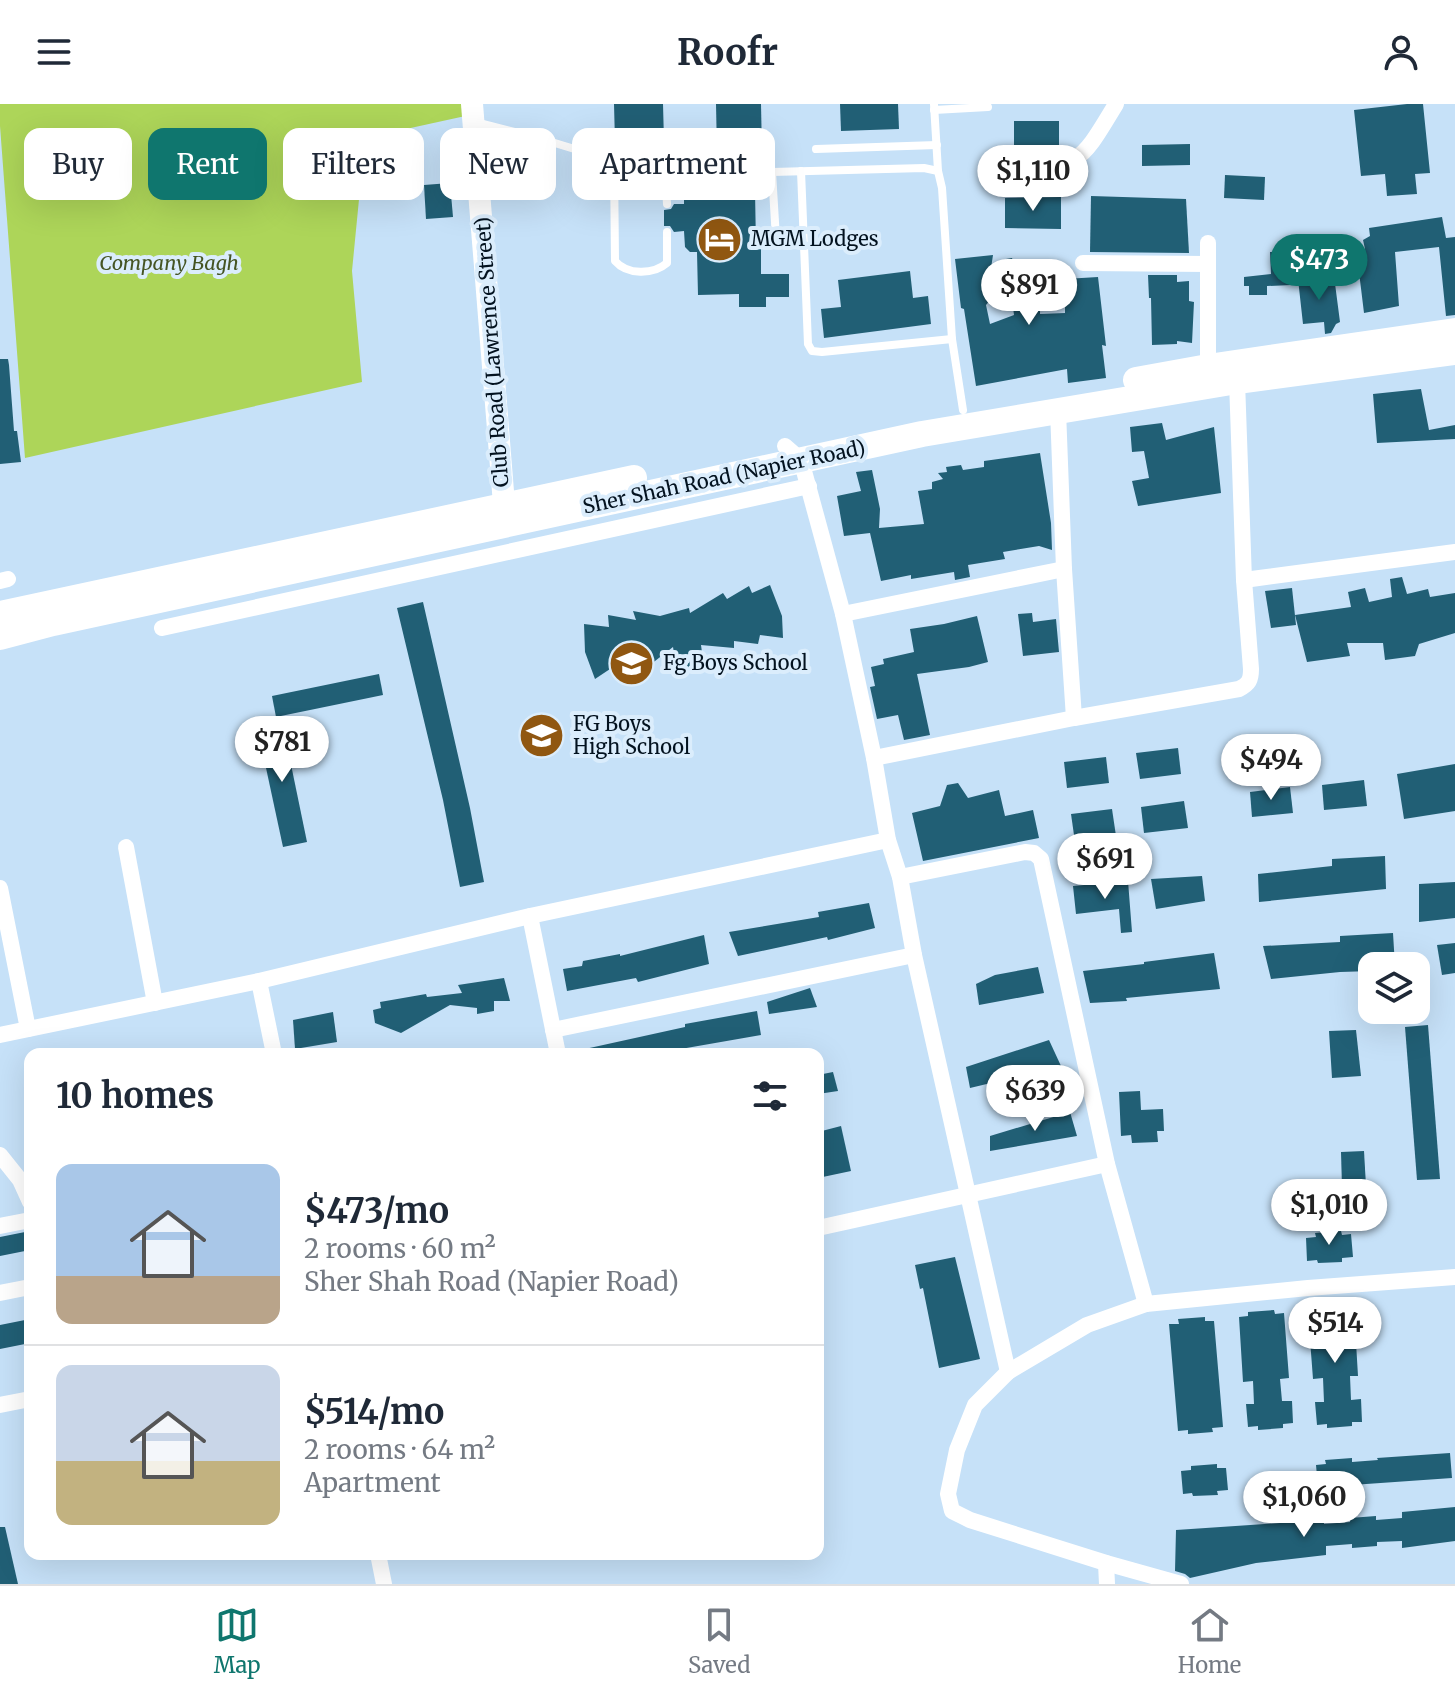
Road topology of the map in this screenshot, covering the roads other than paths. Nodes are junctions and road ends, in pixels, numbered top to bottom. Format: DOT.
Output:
graph roads {
  1 [pos="1116,104"];
  2 [pos="934,107"];
  3 [pos="988,107"];
  4 [pos="473,113"];
  5 [pos="937,145"];
  6 [pos="572,148"];
  7 [pos="816,149"];
  8 [pos="1008,169"];
  9 [pos="801,171"];
  10 [pos="938,171"];
  11 [pos="775,172"];
  12 [pos="614,200"];
  13 [pos="667,200"];
  14 [pos="774,200"];
  15 [pos="667,204"];
  16 [pos="667,232"];
  17 [pos="776,239"];
  18 [pos="1208,243"];
  19 [pos="1083,263"];
  20 [pos="1208,264"];
  21 [pos="1455,331"];
  22 [pos="952,339"];
  23 [pos="1455,352"];
  24 [pos="1208,367"];
  25 [pos="1237,381"];
  26 [pos="963,410"];
  27 [pos="1058,410"];
  28 [pos="793,453"];
  29 [pos="809,486"];
  30 [pos="509,513"];
  31 [pos="521,550"];
  32 [pos="1455,552"];
  33 [pos="1064,569"];
  34 [pos="1244,580"];
  35 [pos="248,581"];
  36 [pos="252,609"];
  37 [pos="0,614"];
  38 [pos="843,614"];
  39 [pos="162,628"];
  40 [pos="0,637"];
  41 [pos="1074,718"];
  42 [pos="874,758"];
  43 [pos="888,840"];
  44 [pos="126,847"];
  45 [pos="900,877"];
  46 [pos="0,888"];
  47 [pos="530,916"];
  48 [pos="914,955"];
  49 [pos="259,981"];
  50 [pos="155,1003"];
  51 [pos="28,1029"];
  52 [pos="553,1030"];
  53 [pos="0,1035"];
  54 [pos="273,1048"];
  55 [pos="557,1048"];
  56 [pos="0,1155"];
  57 [pos="1107,1164"];
  58 [pos="24,1189"];
  59 [pos="966,1194"];
  60 [pos="24,1221"];
  61 [pos="0,1226"];
  62 [pos="824,1227"];
  63 [pos="1455,1277"];
  64 [pos="24,1288"];
  65 [pos="0,1293"];
  66 [pos="1146,1304"];
  67 [pos="1008,1372"];
  68 [pos="24,1400"];
  69 [pos="0,1405"];
  70 [pos="379,1560"];
  71 [pos="1106,1563"];
  72 [pos="384,1584"];
  73 [pos="1107,1584"];
  74 [pos="1181,1584"];
  1 -- 8 [label="street"];
  2 -- 3 [label="lane"];
  2 -- 5 [label="lane"];
  4 -- 6 [label="lane"];
  4 -- 30 [label="street, Club Road (Lawrence Street)"];
  5 -- 7 [label="lane"];
  5 -- 10 [label="lane"];
  9 -- 10 [label="lane"];
  9 -- 11 [label="lane"];
  9 -- 22 [label="lane"];
  10 -- 22 [label="lane"];
  12 -- 16 [label="lane"];
  13 -- 15 [label="lane"];
  14 -- 17 [label="lane"];
  18 -- 20 [label="street"];
  19 -- 20 [label="street"];
  20 -- 24 [label="street"];
  21 -- 24 [label="main road, Sher Shah Road (Napier Road)"];
  22 -- 26 [label="lane"];
  23 -- 25 [label="main road, Sher Shah Road (Napier Road)"];
  24 -- 26 [label="main road, Sher Shah Road (Napier Road)"];
  25 -- 27 [label="main road, Sher Shah Road (Napier Road)"];
  25 -- 34 [label="street"];
  26 -- 28 [label="main road, Sher Shah Road (Napier Road)"];
  27 -- 28 [label="main road, Sher Shah Road (Napier Road)"];
  27 -- 33 [label="street"];
  28 -- 29 [label="street"];
  28 -- 30 [label="main road, Sher Shah Road (Napier Road)"];
  29 -- 31 [label="street"];
  29 -- 38 [label="street"];
  30 -- 31 [label="street"];
  30 -- 35 [label="main road, Sher Shah Road (Napier Road)"];
  30 -- 37 [label="main road, Sher Shah Road (Napier Road)"];
  31 -- 36 [label="street"];
  32 -- 34 [label="street"];
  33 -- 38 [label="street"];
  33 -- 41 [label="street"];
  34 -- 41 [label="street"];
  35 -- 36 [label="street"];
  35 -- 40 [label="main road, Sher Shah Road (Napier Road)"];
  36 -- 39 [label="street"];
  38 -- 42 [label="street"];
  41 -- 42 [label="street"];
  42 -- 43 [label="street"];
  43 -- 45 [label="street"];
  43 -- 47 [label="street"];
  44 -- 50 [label="street"];
  45 -- 48 [label="street"];
  45 -- 57 [label="street"];
  46 -- 51 [label="street"];
  47 -- 49 [label="street"];
  47 -- 52 [label="street"];
  48 -- 52 [label="street"];
  48 -- 59 [label="street"];
  49 -- 50 [label="street"];
  49 -- 54 [label="street"];
  50 -- 51 [label="street"];
  51 -- 53 [label="street"];
  52 -- 55 [label="street"];
  56 -- 58 [label="street"];
  57 -- 59 [label="street"];
  57 -- 66 [label="street"];
  59 -- 62 [label="street"];
  59 -- 67 [label="street"];
  60 -- 61 [label="street"];
  63 -- 66 [label="street"];
  64 -- 65 [label="street"];
  66 -- 67 [label="street"];
  67 -- 71 [label="street"];
  68 -- 69 [label="street"];
  70 -- 72 [label="street"];
  71 -- 73 [label="street"];
  71 -- 74 [label="street"];
}
